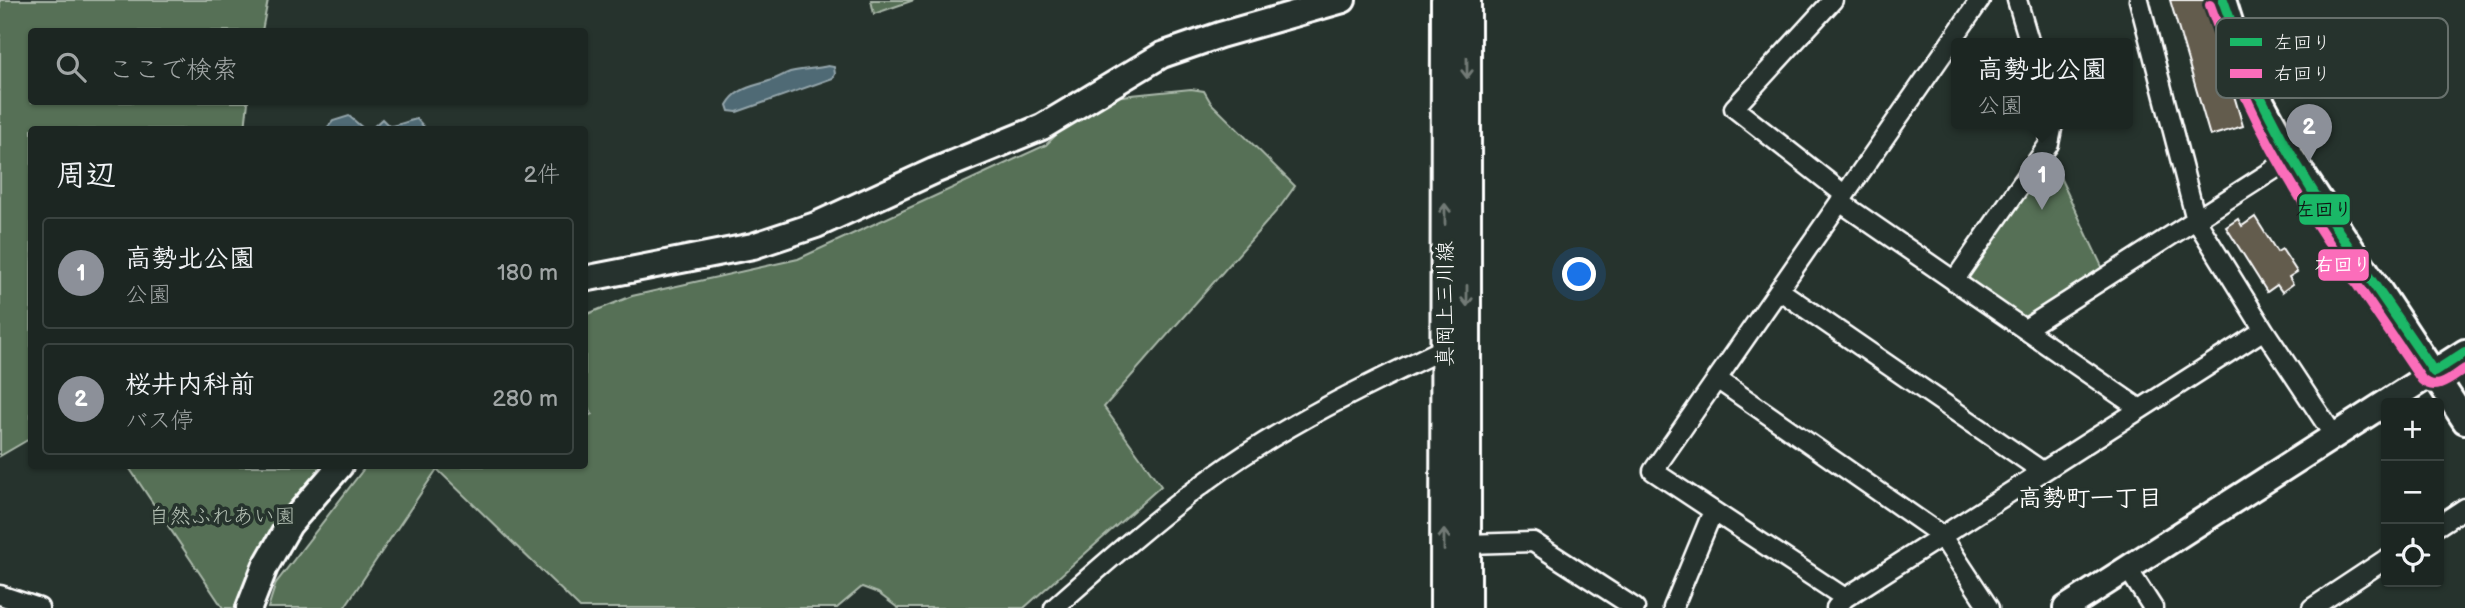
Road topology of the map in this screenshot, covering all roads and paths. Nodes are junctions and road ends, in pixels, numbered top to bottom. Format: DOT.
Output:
graph roads {
  1 [pos="1343,0"];
  2 [pos="1445,0"];
  3 [pos="1467,0"];
  4 [pos="1833,0"];
  5 [pos="1980,0"];
  6 [pos="2017,0"];
  7 [pos="2139,0"];
  8 [pos="2223,0"];
  9 [pos="2229,18"];
  10 [pos="1954,38"];
  11 [pos="2028,38"];
  12 [pos="1951,42"];
  13 [pos="2260,98"];
  14 [pos="2052,129"];
  15 [pos="2292,158"];
  16 [pos="1842,199"];
  17 [pos="2196,220"];
  18 [pos="588,278"];
  19 [pos="1954,281"];
  20 [pos="1779,290"];
  21 [pos="2025,329"];
  22 [pos="2264,330"];
  23 [pos="1446,348"];
  24 [pos="2465,352"];
  25 [pos="2434,372"];
  26 [pos="1717,379"];
  27 [pos="2140,409"];
  28 [pos="2465,421"];
  29 [pos="2333,436"];
  30 [pos="337,469"];
  31 [pos="2042,471"];
  32 [pos="2465,508"];
  33 [pos="1713,511"];
  34 [pos="2441,524"];
  35 [pos="1941,534"];
  36 [pos="1467,544"];
  37 [pos="2381,562"];
  38 [pos="2127,569"];
  39 [pos="0,595"];
  40 [pos="1840,603"];
  41 [pos="39,608"];
  42 [pos="249,608"];
  43 [pos="1054,608"];
  44 [pos="1444,608"];
  45 [pos="1467,608"];
  46 [pos="1635,608"];
  47 [pos="1673,608"];
  48 [pos="1989,608"];
  49 [pos="2066,608"];
  50 [pos="2153,608"];
  51 [pos="2312,608"];
  1 -- 18 [label="street"];
  23 -- 2 [label="main road, 真岡上三川線, one-way"];
  3 -- 36 [label="main road, 真岡上三川線, one-way"];
  4 -- 16 [label="street"];
  5 -- 10 [label="street"];
  6 -- 11 [label="street"];
  7 -- 17 [label="street"];
  8 -- 9 [label="street"];
  12 -- 16 [label="street"];
  13 -- 15 [label="street"];
  14 -- 19 [label="street"];
  15 -- 17 [label="street"];
  15 -- 25 [label="street"];
  16 -- 19 [label="street"];
  16 -- 20 [label="street"];
  17 -- 21 [label="street"];
  17 -- 22 [label="street"];
  19 -- 21 [label="street"];
  20 -- 26 [label="street"];
  20 -- 31 [label="street"];
  21 -- 27 [label="street"];
  22 -- 27 [label="street"];
  22 -- 29 [label="street"];
  23 -- 43 [label="street"];
  44 -- 23 [label="main road, 真岡上三川線, one-way"];
  24 -- 25 [label="street"];
  25 -- 28 [label="street"];
  25 -- 29 [label="street"];
  26 -- 33 [label="street"];
  26 -- 35 [label="street"];
  27 -- 31 [label="street"];
  29 -- 38 [label="street"];
  30 -- 42 [label="street"];
  31 -- 35 [label="street"];
  32 -- 34 [label="street"];
  33 -- 40 [label="street"];
  33 -- 47 [label="street"];
  35 -- 40 [label="street"];
  35 -- 48 [label="street"];
  36 -- 45 [label="main road, 真岡上三川線"];
  36 -- 46 [label="street"];
  37 -- 51 [label="street"];
  38 -- 49 [label="street"];
  38 -- 50 [label="street"];
  39 -- 41 [label="street"];
}
